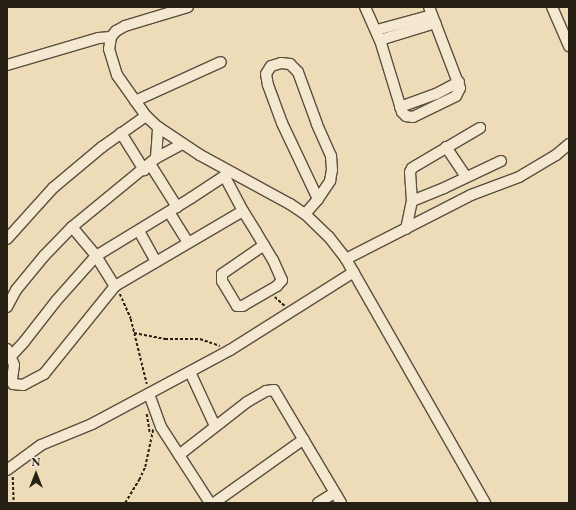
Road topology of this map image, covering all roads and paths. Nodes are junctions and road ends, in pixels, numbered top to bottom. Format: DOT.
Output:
graph roads {
  1 [pos="188,7"];
  2 [pos="365,7"];
  3 [pos="552,7"];
  4 [pos="432,15"];
  5 [pos="379,35"];
  6 [pos="111,37"];
  7 [pos="569,46"];
  8 [pos="221,62"];
  9 [pos="7,65"];
  10 [pos="134,101"];
  11 [pos="146,116"];
  12 [pos="158,127"];
  13 [pos="480,128"];
  14 [pos="121,133"];
  15 [pos="182,144"];
  16 [pos="569,144"];
  17 [pos="446,147"];
  18 [pos="501,161"];
  19 [pos="150,164"];
  20 [pos="228,175"];
  21 [pos="466,176"];
  22 [pos="318,199"];
  23 [pos="412,201"];
  24 [pos="173,210"];
  25 [pos="243,212"];
  26 [pos="305,214"];
  27 [pos="72,227"];
  28 [pos="406,230"];
  29 [pos="139,231"];
  30 [pos="7,239"];
  31 [pos="188,243"];
  32 [pos="264,245"];
  33 [pos="96,256"];
  34 [pos="346,259"];
  35 [pos="156,262"];
  36 [pos="354,272"];
  37 [pos="115,286"];
  38 [pos="263,294"];
  39 [pos="7,307"];
  40 [pos="290,312"];
  41 [pos="134,333"];
  42 [pos="230,350"];
  43 [pos="9,352"];
  44 [pos="190,372"];
  45 [pos="149,394"];
  46 [pos="156,415"];
  47 [pos="216,426"];
  48 [pos="304,439"];
  49 [pos="179,455"];
  50 [pos="10,468"];
  51 [pos="334,493"];
  52 [pos="14,503"];
  53 [pos="125,503"];
  54 [pos="210,503"];
  55 [pos="214,503"];
  56 [pos="318,503"];
  57 [pos="341,503"];
  58 [pos="485,503"];
  1 -- 6 [label="street"];
  2 -- 5 [label="street"];
  3 -- 7 [label="street"];
  4 -- 5 [label="street"];
  4 -- 5 [label="street"];
  6 -- 9 [label="street"];
  6 -- 10 [label="street"];
  8 -- 10 [label="street"];
  10 -- 11 [label="street"];
  11 -- 12 [label="street"];
  11 -- 14 [label="street"];
  12 -- 15 [label="street"];
  12 -- 19 [label="street"];
  13 -- 17 [label="street"];
  14 -- 19 [label="street"];
  14 -- 30 [label="street"];
  15 -- 19 [label="street"];
  15 -- 20 [label="street"];
  16 -- 28 [label="street"];
  17 -- 21 [label="street"];
  17 -- 23 [label="street"];
  18 -- 21 [label="street"];
  19 -- 24 [label="street"];
  19 -- 27 [label="street"];
  20 -- 24 [label="street"];
  20 -- 25 [label="street"];
  20 -- 26 [label="street"];
  21 -- 23 [label="street"];
  22 -- 22 [label="street"];
  22 -- 26 [label="street"];
  23 -- 28 [label="street"];
  24 -- 29 [label="street"];
  24 -- 31 [label="street"];
  25 -- 31 [label="street"];
  25 -- 32 [label="street"];
  26 -- 34 [label="street"];
  27 -- 33 [label="street"];
  27 -- 39 [label="street"];
  28 -- 34 [label="street"];
  29 -- 33 [label="street"];
  29 -- 35 [label="street"];
  31 -- 35 [label="street"];
  32 -- 38 [label="street"];
  32 -- 38 [label="street"];
  33 -- 37 [label="street"];
  33 -- 43 [label="street"];
  34 -- 36 [label="street"];
  35 -- 37 [label="street"];
  36 -- 40 [label="street"];
  36 -- 58 [label="street"];
  37 -- 41 [label="path"];
  37 -- 43 [label="street"];
  38 -- 40 [label="path"];
  40 -- 42 [label="street"];
  41 -- 42 [label="path"];
  41 -- 45 [label="path"];
  42 -- 44 [label="street"];
  44 -- 45 [label="street"];
  44 -- 47 [label="street"];
  45 -- 46 [label="street"];
  45 -- 50 [label="street"];
  46 -- 49 [label="street"];
  46 -- 53 [label="path"];
  47 -- 48 [label="street"];
  47 -- 49 [label="street"];
  48 -- 51 [label="street"];
  48 -- 55 [label="street"];
  49 -- 54 [label="street"];
  50 -- 52 [label="path"];
  51 -- 56 [label="street"];
  51 -- 57 [label="street"];
}
